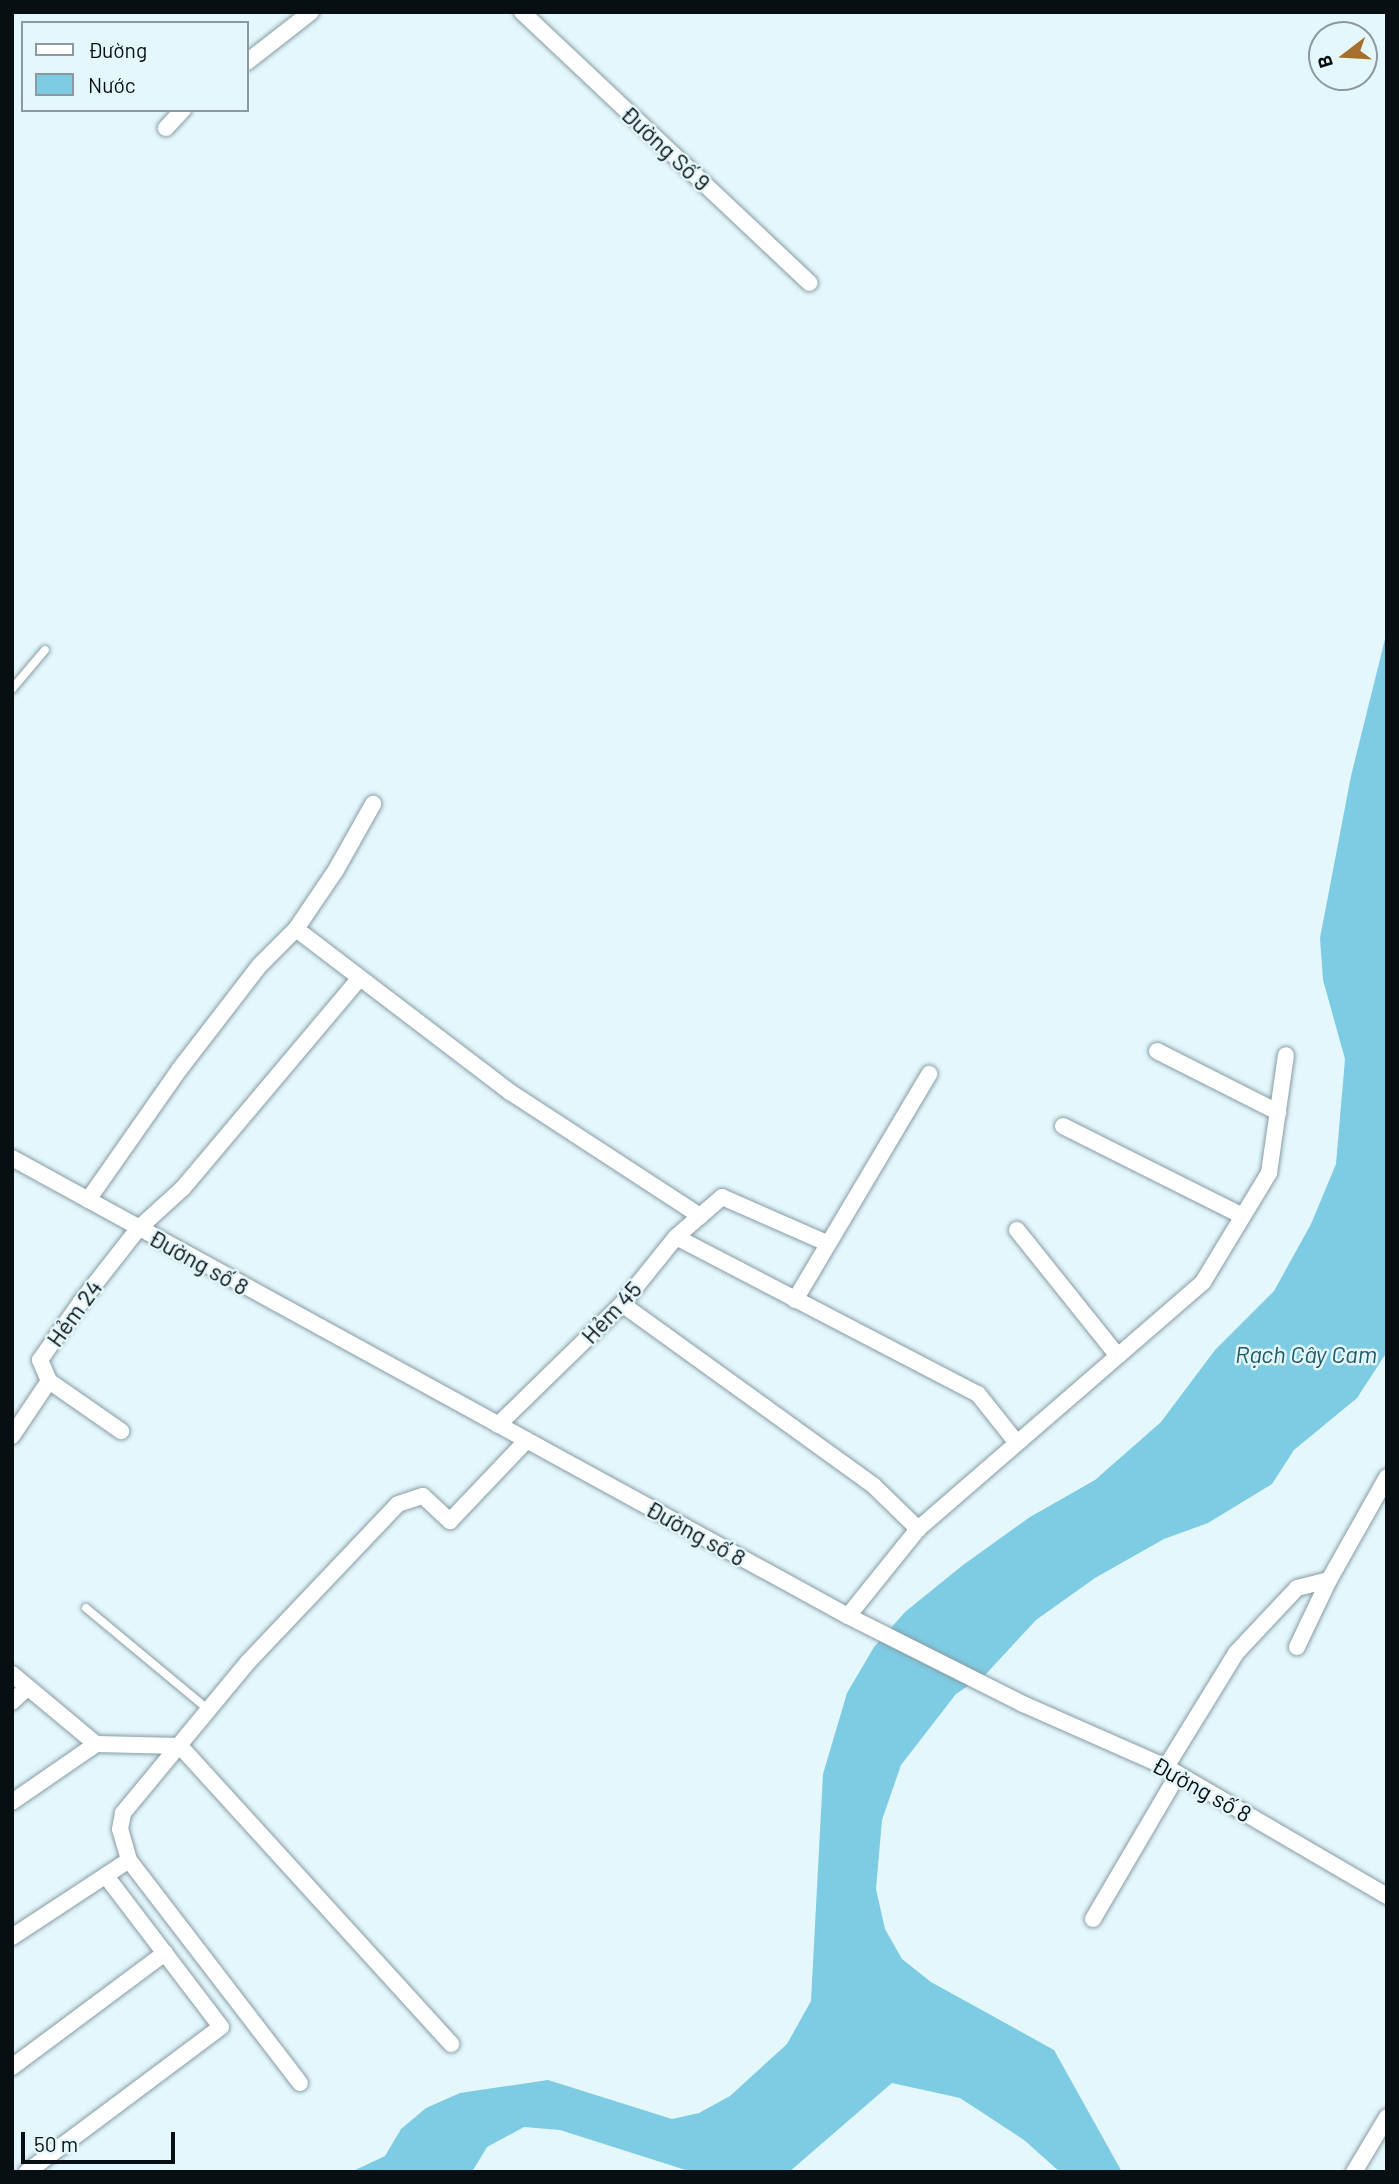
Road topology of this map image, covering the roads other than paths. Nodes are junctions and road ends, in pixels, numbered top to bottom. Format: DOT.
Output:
graph roads {
  1 [pos="311,12"];
  2 [pos="522,12"];
  3 [pos="248,61"];
  4 [pos="181,112"];
  5 [pos="166,128"];
  6 [pos="810,283"];
  7 [pos="45,650"];
  8 [pos="12,689"];
  9 [pos="373,804"];
  10 [pos="296,929"];
  11 [pos="359,979"];
  12 [pos="1157,1051"];
  13 [pos="1286,1055"];
  14 [pos="929,1074"];
  15 [pos="1278,1112"];
  16 [pos="1063,1126"];
  17 [pos="12,1158"];
  18 [pos="88,1200"];
  19 [pos="700,1216"];
  20 [pos="1243,1216"];
  21 [pos="138,1229"];
  22 [pos="1017,1230"];
  23 [pos="676,1237"];
  24 [pos="827,1243"];
  25 [pos="794,1300"];
  26 [pos="622,1304"];
  27 [pos="1118,1356"];
  28 [pos="49,1381"];
  29 [pos="498,1425"];
  30 [pos="121,1431"];
  31 [pos="12,1436"];
  32 [pos="526,1441"];
  33 [pos="1016,1442"];
  34 [pos="1387,1477"];
  35 [pos="918,1529"];
  36 [pos="1329,1580"];
  37 [pos="86,1608"];
  38 [pos="855,1619"];
  39 [pos="1297,1647"];
  40 [pos="12,1674"];
  41 [pos="27,1688"];
  42 [pos="12,1702"];
  43 [pos="209,1710"];
  44 [pos="96,1744"];
  45 [pos="180,1746"];
  46 [pos="1172,1770"];
  47 [pos="12,1802"];
  48 [pos="130,1860"];
  49 [pos="106,1876"];
  50 [pos="1387,1896"];
  51 [pos="1093,1919"];
  52 [pos="12,1937"];
  53 [pos="165,1953"];
  54 [pos="451,2044"];
  55 [pos="12,2067"];
  56 [pos="300,2082"];
  57 [pos="1387,2117"];
  58 [pos="27,2172"];
  59 [pos="1354,2172"];
  1 -- 3 [label="street"];
  2 -- 6 [label="street, Đường Số 9"];
  4 -- 5 [label="street"];
  7 -- 8 [label="lane"];
  9 -- 10 [label="street"];
  10 -- 11 [label="street"];
  10 -- 18 [label="street"];
  11 -- 19 [label="street"];
  11 -- 21 [label="street"];
  12 -- 15 [label="street"];
  13 -- 15 [label="street"];
  14 -- 24 [label="street"];
  15 -- 20 [label="street"];
  16 -- 20 [label="street"];
  17 -- 18 [label="street, Đường số 8"];
  18 -- 21 [label="street, Đường số 8"];
  19 -- 23 [label="street, Hẻm 45"];
  19 -- 24 [label="street, Hẻm 45"];
  20 -- 27 [label="street"];
  21 -- 28 [label="street, Hẻm 24"];
  21 -- 29 [label="street, Đường số 8"];
  22 -- 27 [label="street"];
  23 -- 25 [label="street"];
  23 -- 26 [label="street, Hẻm 45"];
  24 -- 25 [label="street"];
  25 -- 33 [label="street"];
  26 -- 29 [label="street, Hẻm 45"];
  26 -- 35 [label="street"];
  27 -- 33 [label="street"];
  28 -- 30 [label="street"];
  28 -- 31 [label="street, Hẻm 24"];
  29 -- 32 [label="street, Đường số 8"];
  32 -- 38 [label="street, Đường số 8"];
  32 -- 43 [label="street"];
  33 -- 35 [label="street"];
  34 -- 36 [label="street"];
  35 -- 38 [label="street"];
  36 -- 39 [label="street"];
  36 -- 46 [label="street"];
  37 -- 43 [label="lane"];
  38 -- 46 [label="street, Đường số 8"];
  40 -- 41 [label="street"];
  41 -- 42 [label="street"];
  41 -- 44 [label="street"];
  43 -- 45 [label="street"];
  44 -- 45 [label="street"];
  44 -- 47 [label="street"];
  45 -- 48 [label="street"];
  45 -- 54 [label="street"];
  46 -- 50 [label="street, Đường số 8"];
  46 -- 51 [label="street"];
  48 -- 49 [label="street"];
  48 -- 56 [label="street"];
  49 -- 52 [label="street"];
  49 -- 53 [label="street"];
  53 -- 55 [label="street"];
  53 -- 58 [label="street"];
  57 -- 59 [label="street"];
}
